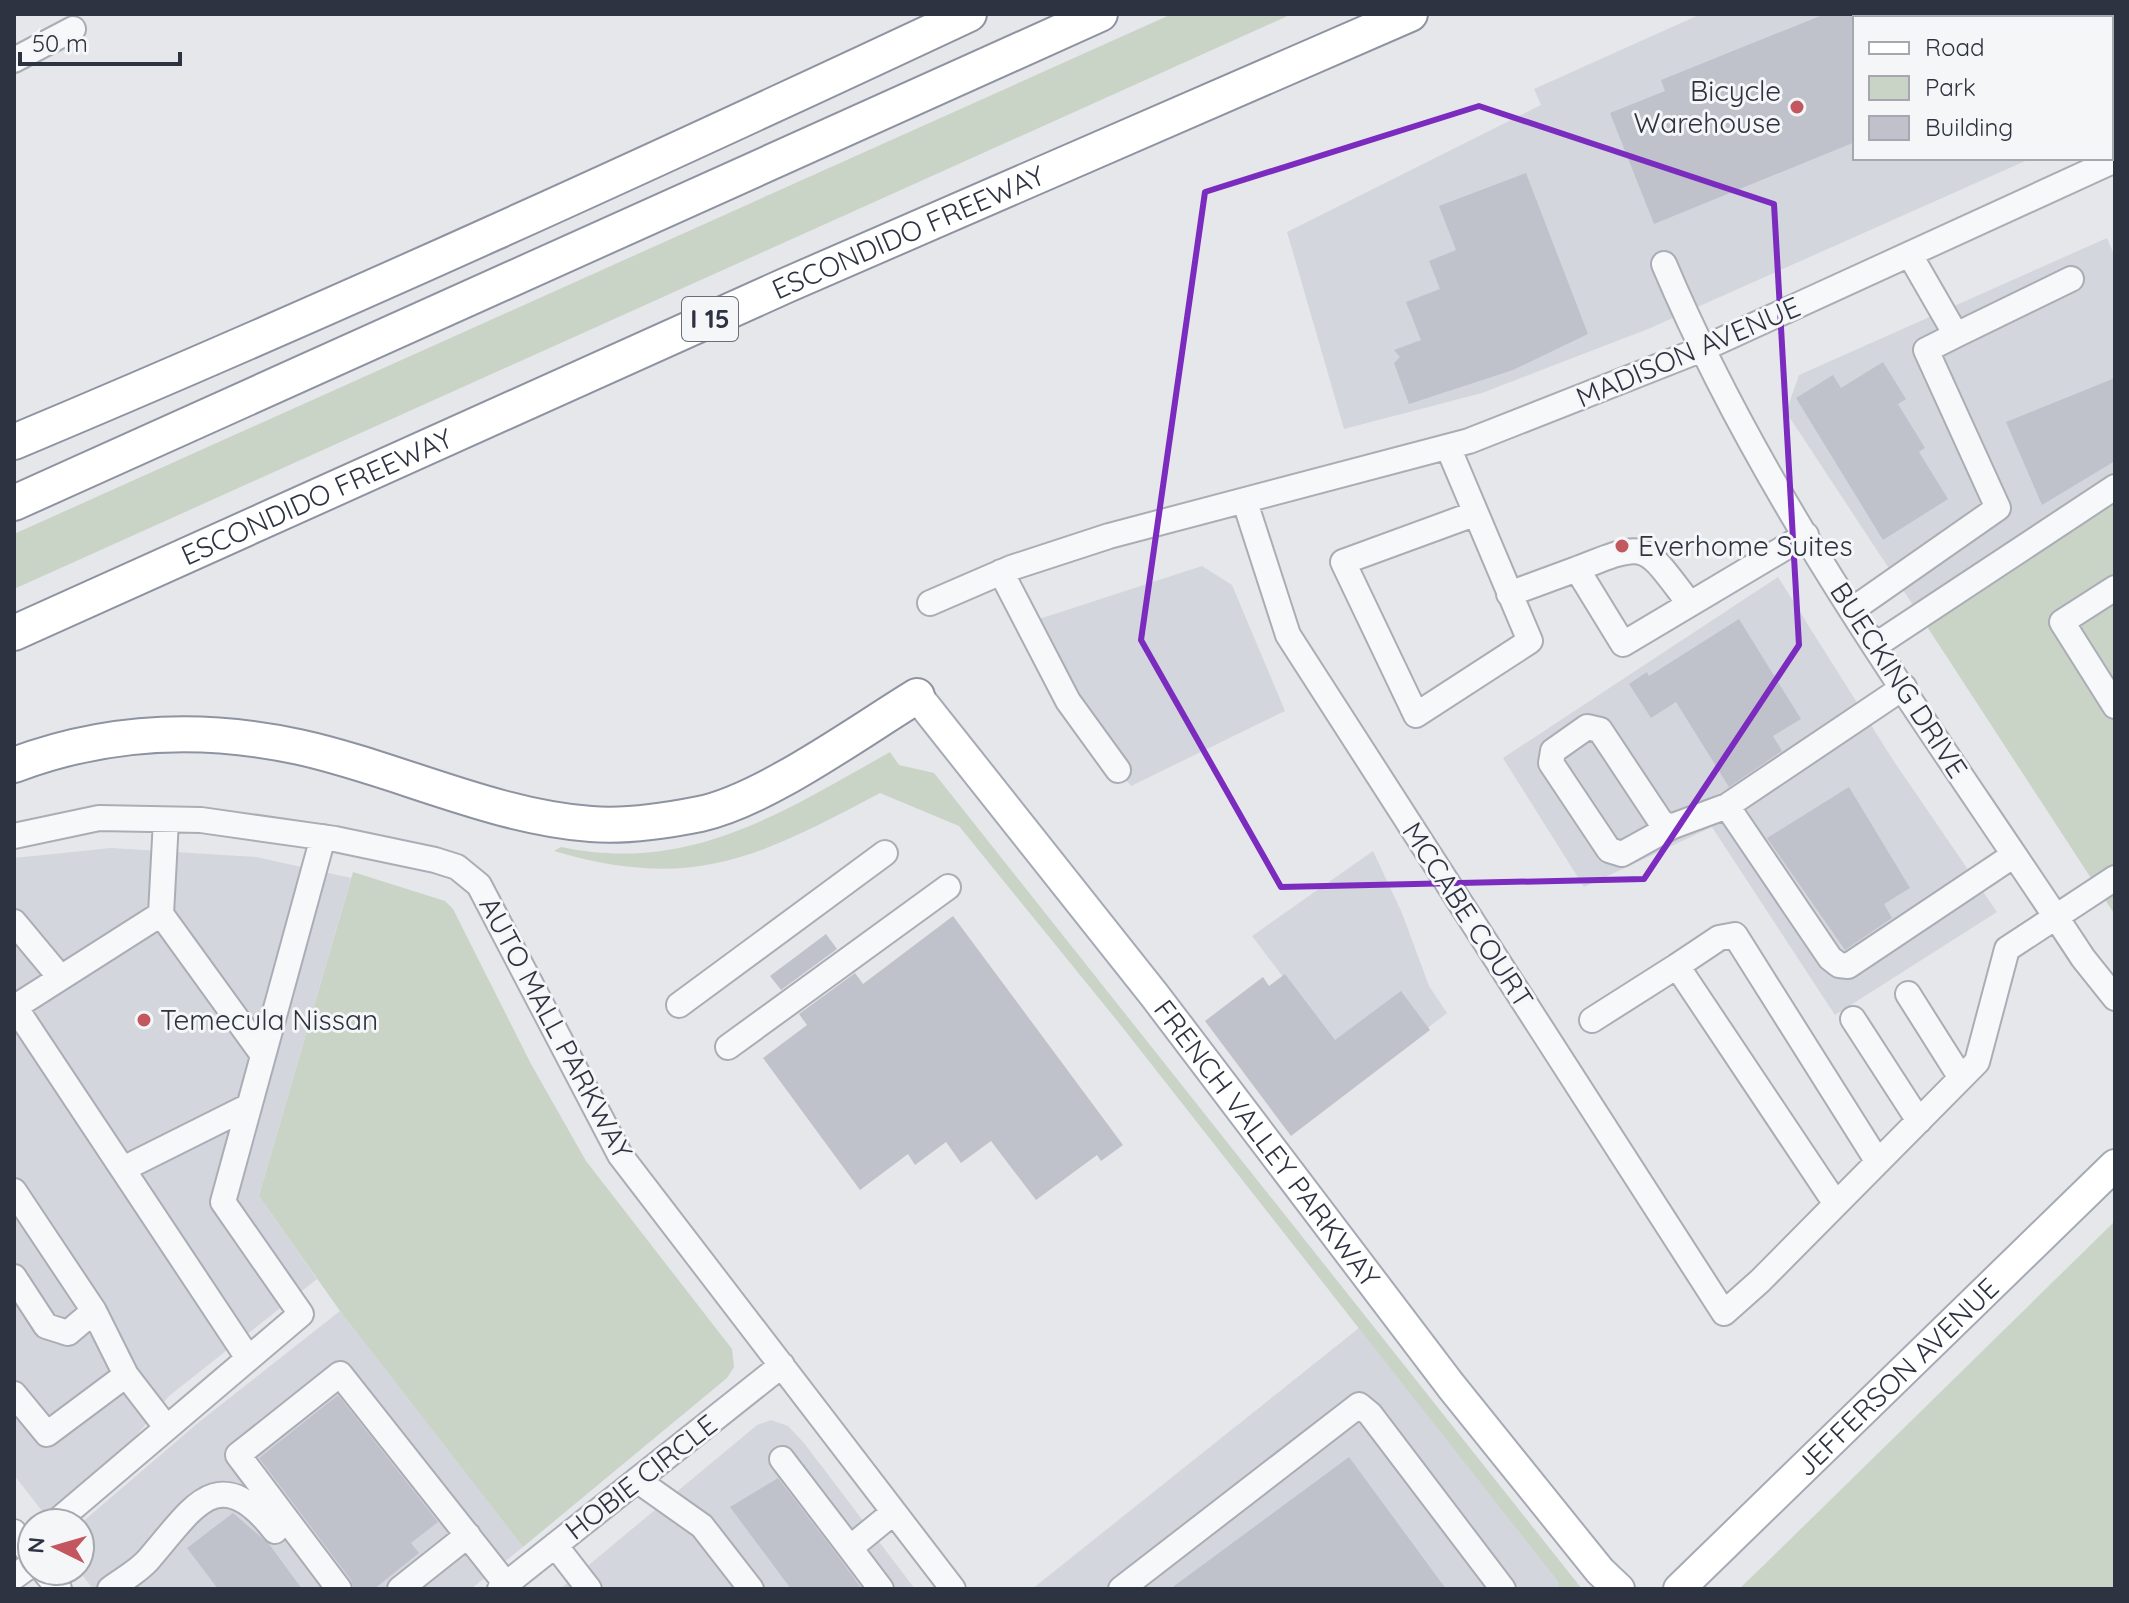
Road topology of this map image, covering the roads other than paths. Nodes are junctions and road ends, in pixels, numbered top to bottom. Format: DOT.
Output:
graph roads {
  1 [pos="969,14"];
  2 [pos="1100,14"];
  3 [pos="1410,14"];
  4 [pos="73,29"];
  5 [pos="14,60"];
  6 [pos="2115,160"];
  7 [pos="1910,255"];
  8 [pos="1664,264"];
  9 [pos="2071,279"];
  10 [pos="1956,335"];
  11 [pos="1700,350"];
  12 [pos="14,442"];
  13 [pos="1448,447"];
  14 [pos="2115,487"];
  15 [pos="1245,502"];
  16 [pos="14,503"];
  17 [pos="1474,514"];
  18 [pos="1806,535"];
  19 [pos="1577,569"];
  20 [pos="1001,572"];
  21 [pos="2115,588"];
  22 [pos="1509,594"];
  23 [pos="930,603"];
  24 [pos="1689,603"];
  25 [pos="1852,610"];
  26 [pos="14,633"];
  27 [pos="1876,645"];
  28 [pos="1904,687"];
  29 [pos="917,696"];
  30 [pos="2115,706"];
  31 [pos="14,765"];
  32 [pos="1118,770"];
  33 [pos="1727,806"];
  34 [pos="166,820"];
  35 [pos="1671,827"];
  36 [pos="14,836"];
  37 [pos="323,837"];
  38 [pos="885,853"];
  39 [pos="2014,855"];
  40 [pos="2115,878"];
  41 [pos="948,887"];
  42 [pos="161,914"];
  43 [pos="2057,918"];
  44 [pos="14,922"];
  45 [pos="1677,966"];
  46 [pos="59,976"];
  47 [pos="1908,994"];
  48 [pos="2115,998"];
  49 [pos="679,1005"];
  50 [pos="1853,1019"];
  51 [pos="1592,1020"];
  52 [pos="728,1047"];
  53 [pos="263,1055"];
  54 [pos="1961,1078"];
  55 [pos="249,1106"];
  56 [pos="1919,1121"];
  57 [pos="1878,1162"];
  58 [pos="2115,1165"];
  59 [pos="123,1169"];
  60 [pos="14,1191"];
  61 [pos="1836,1204"];
  62 [pos="14,1277"];
  63 [pos="94,1311"];
  64 [pos="248,1358"];
  65 [pos="782,1365"];
  66 [pos="126,1375"];
  67 [pos="14,1394"];
  68 [pos="166,1427"];
  69 [pos="782,1459"];
  70 [pos="637,1480"];
  71 [pos="74,1507"];
  72 [pos="894,1512"];
  73 [pos="468,1535"];
  74 [pos="555,1545"];
  75 [pos="850,1548"];
  76 [pos="503,1586"];
  77 [pos="110,1589"];
  78 [pos="318,1589"];
  79 [pos="339,1589"];
  80 [pos="400,1589"];
  81 [pos="589,1589"];
  82 [pos="751,1589"];
  83 [pos="881,1589"];
  84 [pos="953,1589"];
  85 [pos="1121,1589"];
  86 [pos="1503,1589"];
  87 [pos="1619,1589"];
  88 [pos="1679,1589"];
  1 -- 12 [label="highway"];
  2 -- 16 [label="highway"];
  3 -- 26 [label="highway, ESCONDIDO FREEWAY / I 15"];
  4 -- 5 [label="street"];
  6 -- 7 [label="street, MADISON AVENUE"];
  7 -- 10 [label="street"];
  7 -- 11 [label="street, MADISON AVENUE"];
  8 -- 11 [label="street, BUECKING DRIVE"];
  9 -- 10 [label="street"];
  10 -- 25 [label="street"];
  11 -- 13 [label="street, MADISON AVENUE"];
  11 -- 18 [label="street, BUECKING DRIVE"];
  13 -- 15 [label="street, MADISON AVENUE"];
  13 -- 17 [label="street"];
  14 -- 27 [label="street"];
  15 -- 20 [label="street, MADISON AVENUE"];
  15 -- 61 [label="street, MCCABE COURT"];
  17 -- 22 [label="street"];
  17 -- 22 [label="street"];
  18 -- 24 [label="street"];
  18 -- 25 [label="street, BUECKING DRIVE"];
  19 -- 22 [label="street"];
  19 -- 24 [label="street"];
  19 -- 24 [label="street"];
  20 -- 23 [label="street, MADISON AVENUE"];
  20 -- 32 [label="street"];
  21 -- 30 [label="street"];
  25 -- 27 [label="street, BUECKING DRIVE"];
  27 -- 28 [label="street, BUECKING DRIVE"];
  28 -- 33 [label="street"];
  28 -- 39 [label="street, BUECKING DRIVE"];
  29 -- 31 [label="highway"];
  29 -- 87 [label="main road, FRENCH VALLEY PARKWAY"];
  33 -- 35 [label="street"];
  33 -- 39 [label="street"];
  34 -- 36 [label="street, AUTO MALL PARKWAY"];
  34 -- 37 [label="street, AUTO MALL PARKWAY"];
  34 -- 42 [label="street"];
  35 -- 35 [label="street"];
  37 -- 53 [label="street"];
  37 -- 65 [label="street, AUTO MALL PARKWAY"];
  38 -- 49 [label="street"];
  39 -- 43 [label="street, BUECKING DRIVE"];
  40 -- 43 [label="street"];
  41 -- 52 [label="street"];
  42 -- 46 [label="street"];
  42 -- 53 [label="street"];
  43 -- 48 [label="street, BUECKING DRIVE"];
  43 -- 54 [label="street"];
  44 -- 46 [label="street"];
  45 -- 51 [label="street"];
  45 -- 57 [label="street"];
  45 -- 61 [label="street"];
  46 -- 59 [label="street"];
  47 -- 54 [label="street"];
  50 -- 56 [label="street"];
  53 -- 55 [label="street"];
  54 -- 56 [label="street"];
  55 -- 59 [label="street"];
  55 -- 64 [label="street"];
  56 -- 57 [label="street"];
  57 -- 61 [label="street"];
  58 -- 88 [label="main road, JEFFERSON AVENUE"];
  59 -- 64 [label="street"];
  60 -- 63 [label="street"];
  62 -- 63 [label="street"];
  63 -- 66 [label="street"];
  64 -- 68 [label="street"];
  65 -- 70 [label="street, HOBIE CIRCLE"];
  65 -- 72 [label="street, AUTO MALL PARKWAY"];
  66 -- 67 [label="street"];
  66 -- 68 [label="street"];
  68 -- 71 [label="street"];
  69 -- 75 [label="street"];
  70 -- 74 [label="street, HOBIE CIRCLE"];
  70 -- 82 [label="street"];
  72 -- 75 [label="street"];
  72 -- 84 [label="street, AUTO MALL PARKWAY"];
  73 -- 76 [label="street"];
  73 -- 79 [label="street"];
  73 -- 80 [label="street"];
  74 -- 76 [label="street, HOBIE CIRCLE"];
  74 -- 81 [label="street"];
  75 -- 83 [label="street"];
  77 -- 78 [label="street"];
  85 -- 86 [label="street"];
}
